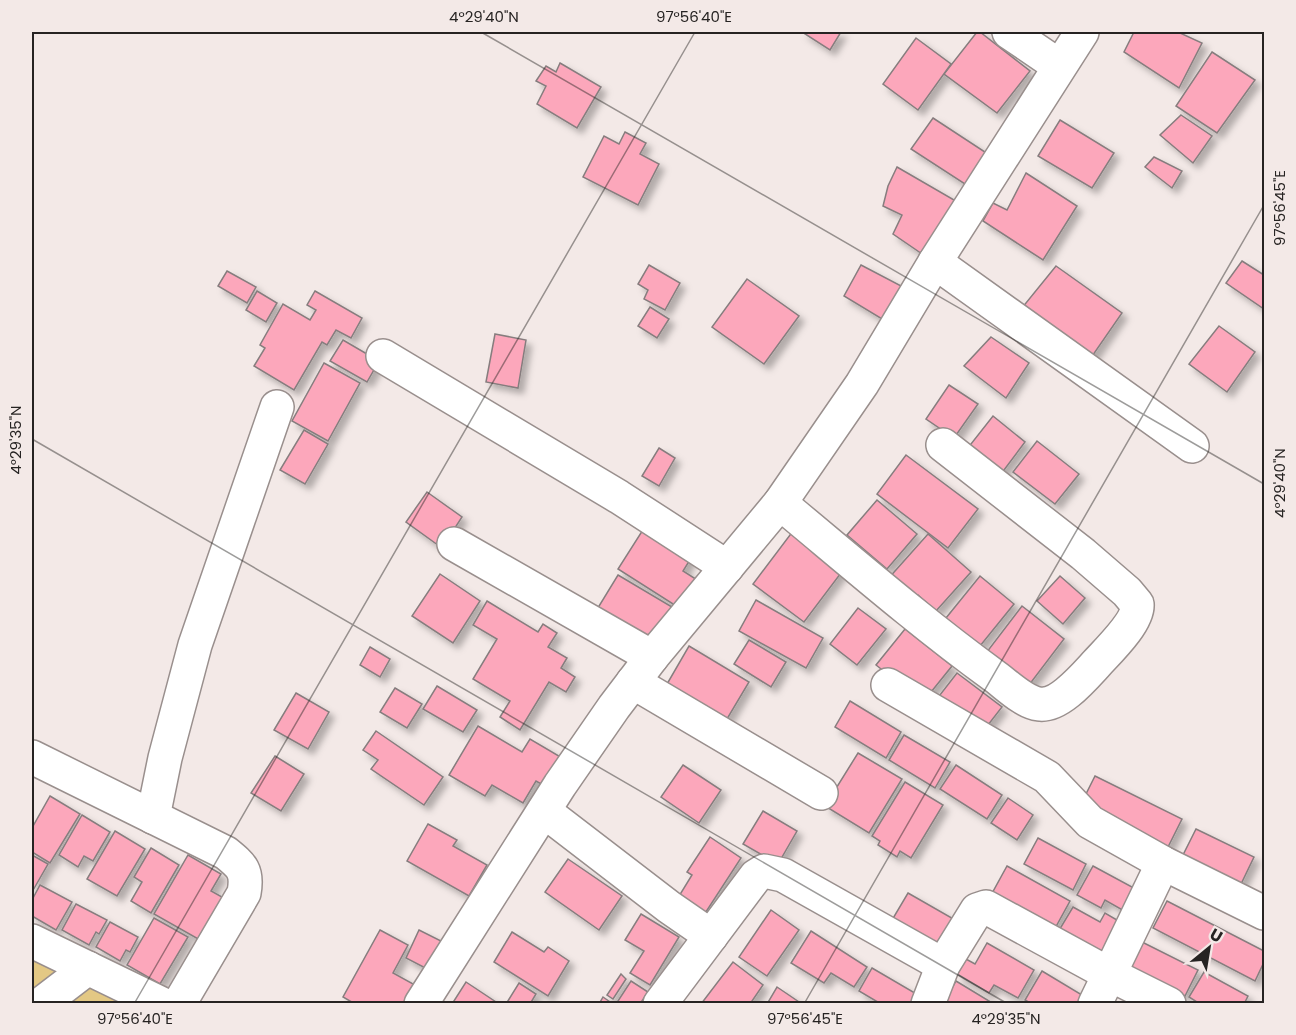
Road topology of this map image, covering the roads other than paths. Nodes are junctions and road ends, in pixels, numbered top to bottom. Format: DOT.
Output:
graph roads {
  1 [pos="1009,32"];
  2 [pos="1082,32"];
  3 [pos="1059,66"];
  4 [pos="935,262"];
  5 [pos="383,356"];
  6 [pos="276,407"];
  7 [pos="943,445"];
  8 [pos="1192,446"];
  9 [pos="780,502"];
  10 [pos="454,544"];
  11 [pos="727,567"];
  12 [pos="643,669"];
  13 [pos="888,686"];
  14 [pos="35,768"];
  15 [pos="821,794"];
  16 [pos="544,811"];
  17 [pos="153,817"];
  18 [pos="1163,863"];
  19 [pos="1264,913"];
  20 [pos="711,936"];
  21 [pos="32,940"];
  22 [pos="943,965"];
  23 [pos="88,968"];
  24 [pos="1110,974"];
  25 [pos="41,1004"];
  26 [pos="162,1004"];
  27 [pos="179,1004"];
  28 [pos="421,1004"];
  29 [pos="660,1004"];
  30 [pos="928,1004"];
  31 [pos="1095,1004"];
  32 [pos="1169,1004"];
  1 -- 3 [label="street"];
  2 -- 3 [label="street"];
  3 -- 4 [label="street"];
  4 -- 8 [label="street"];
  4 -- 9 [label="street"];
  5 -- 11 [label="street"];
  6 -- 17 [label="street"];
  7 -- 9 [label="street"];
  9 -- 11 [label="street"];
  10 -- 12 [label="street"];
  11 -- 12 [label="street"];
  12 -- 15 [label="street"];
  12 -- 16 [label="street"];
  13 -- 18 [label="street"];
  14 -- 17 [label="street"];
  16 -- 20 [label="street"];
  16 -- 28 [label="street"];
  17 -- 27 [label="street"];
  18 -- 19 [label="street"];
  18 -- 24 [label="street"];
  20 -- 22 [label="street"];
  20 -- 29 [label="street"];
  21 -- 23 [label="street"];
  22 -- 24 [label="street"];
  22 -- 30 [label="street"];
  23 -- 25 [label="street"];
  23 -- 26 [label="street"];
  24 -- 31 [label="street"];
  24 -- 32 [label="street"];
}
